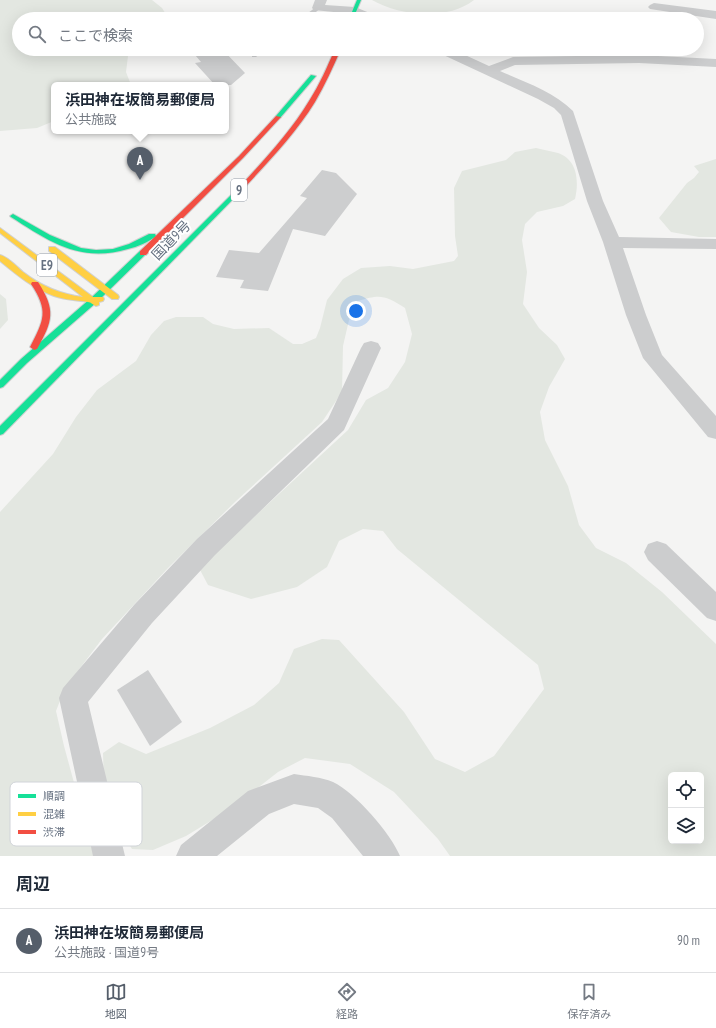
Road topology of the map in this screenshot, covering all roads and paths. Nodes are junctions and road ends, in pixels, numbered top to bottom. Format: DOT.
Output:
graph roads {
  1 [pos="656,3"];
  2 [pos="320,4"];
  3 [pos="355,10"];
  4 [pos="311,12"];
  5 [pos="701,12"];
  6 [pos="704,13"];
  7 [pos="716,15"];
  8 [pos="327,56"];
  9 [pos="335,56"];
  10 [pos="457,56"];
  11 [pos="627,56"];
  12 [pos="676,56"];
  13 [pos="716,63"];
  14 [pos="489,71"];
  15 [pos="4,210"];
  16 [pos="14,216"];
  17 [pos="175,220"];
  18 [pos="0,230"];
  19 [pos="612,242"];
  20 [pos="716,244"];
  21 [pos="181,250"];
  22 [pos="0,258"];
  23 [pos="35,284"];
  24 [pos="105,288"];
  25 [pos="120,293"];
  26 [pos="94,300"];
  27 [pos="118,314"];
  28 [pos="96,336"];
  29 [pos="372,348"];
  30 [pos="24,361"];
  31 [pos="0,385"];
  32 [pos="716,431"];
  33 [pos="0,432"];
  34 [pos="657,552"];
  35 [pos="716,609"];
  36 [pos="92,782"];
  37 [pos="107,846"];
  38 [pos="109,856"];
  39 [pos="192,856"];
  40 [pos="384,856"];
  1 -- 5 [label="street"];
  2 -- 3 [label="street"];
  2 -- 4 [label="lane"];
  6 -- 7 [label="street"];
  8 -- 17 [label="highway, 国道9号 / 9"];
  9 -- 21 [label="highway, 国道9号 / 9"];
  10 -- 14 [label="street"];
  11 -- 14 [label="street"];
  12 -- 13 [label="street"];
  14 -- 19 [label="street"];
  15 -- 16 [label="highway"];
  16 -- 17 [label="highway"];
  16 -- 24 [label="highway"];
  17 -- 24 [label="highway, 国道9号 / 9"];
  18 -- 26 [label="highway, E9"];
  19 -- 20 [label="street"];
  19 -- 32 [label="street"];
  21 -- 25 [label="highway"];
  21 -- 27 [label="highway, 国道9号 / 9"];
  22 -- 23 [label="highway"];
  23 -- 26 [label="highway"];
  23 -- 30 [label="highway"];
  24 -- 25 [label="highway"];
  24 -- 26 [label="highway, 国道9号 / 9"];
  25 -- 26 [label="highway"];
  25 -- 27 [label="highway"];
  26 -- 28 [label="highway"];
  26 -- 30 [label="highway, 国道9号 / 9"];
  27 -- 28 [label="highway, 国道9号 / 9"];
  28 -- 33 [label="highway, 国道9号 / 9"];
  29 -- 36 [label="street"];
  30 -- 31 [label="highway, 国道9号 / 9"];
  34 -- 35 [label="street"];
  37 -- 38 [label="street"];
  39 -- 40 [label="street"];
}
